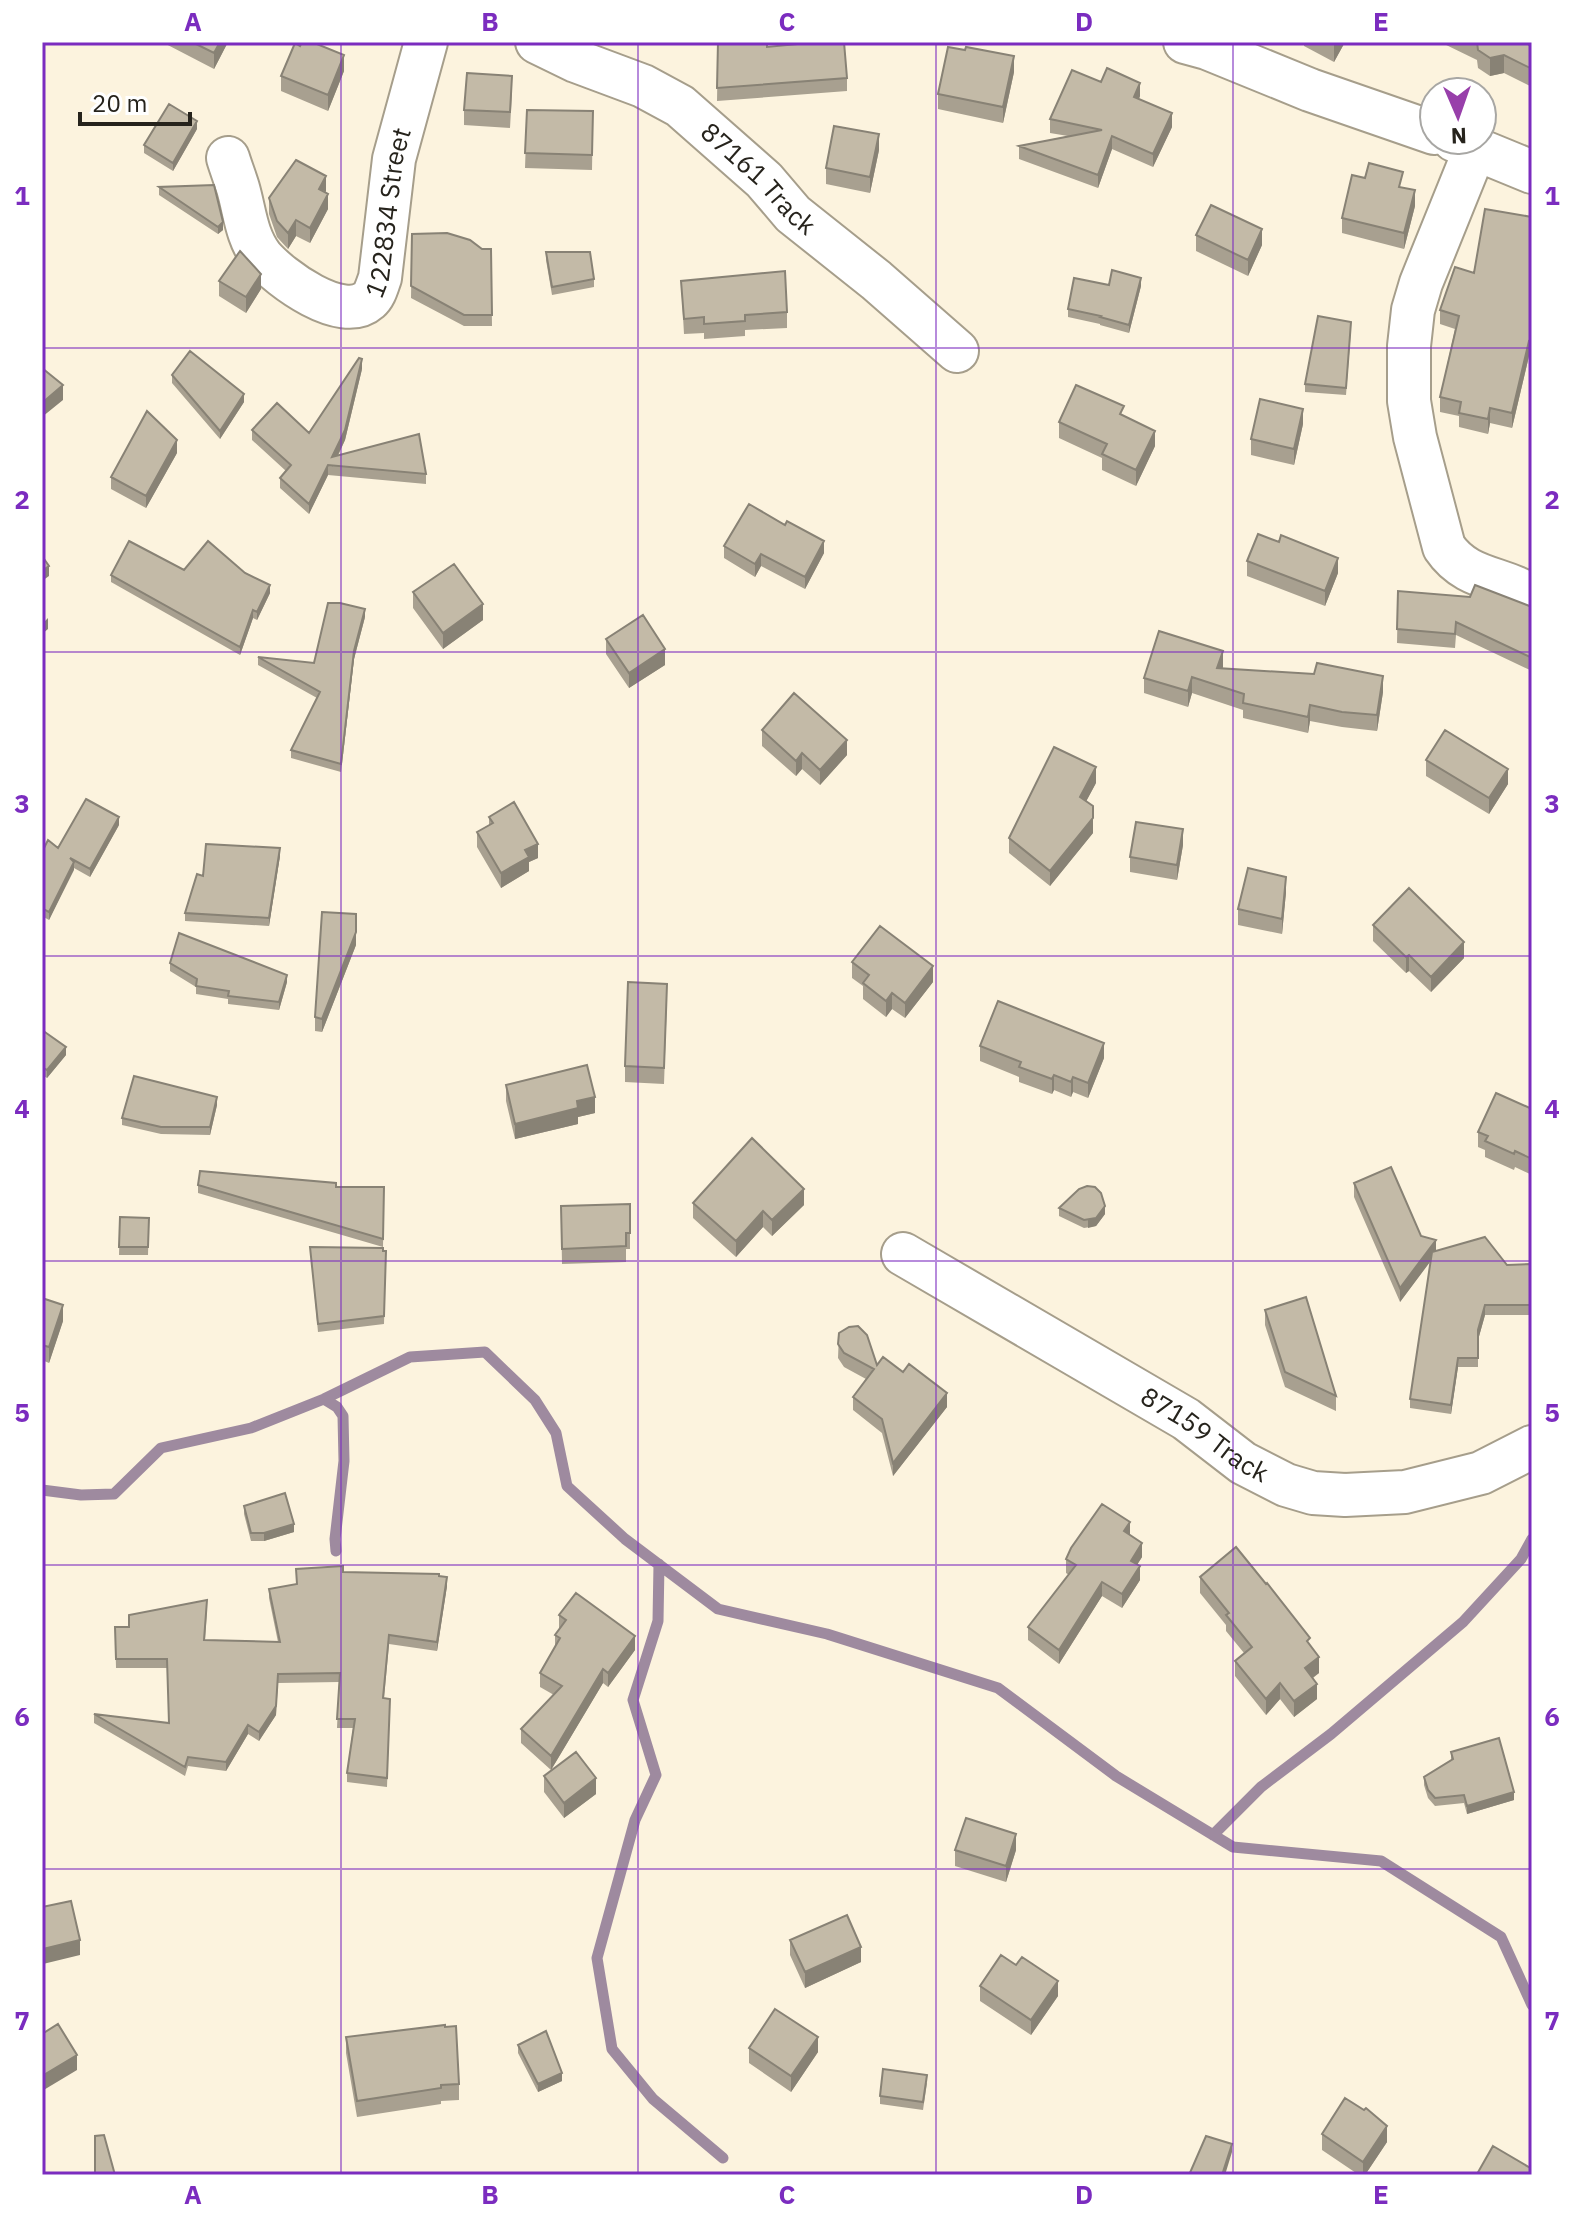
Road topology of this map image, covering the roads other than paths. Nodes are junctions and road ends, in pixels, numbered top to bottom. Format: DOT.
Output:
graph roads {
  1 [pos="426,42"];
  2 [pos="537,42"];
  3 [pos="1185,42"];
  4 [pos="1418,127"];
  5 [pos="1461,156"];
  6 [pos="1493,156"];
  7 [pos="228,158"];
  8 [pos="1532,172"];
  9 [pos="957,351"];
  10 [pos="1532,596"];
  11 [pos="903,1254"];
  12 [pos="1532,1447"];
  1 -- 7 [label="street, 122834 Street"];
  2 -- 9 [label="street, 87161 Track"];
  3 -- 4 [label="street"];
  5 -- 10 [label="street"];
  6 -- 8 [label="street"];
  11 -- 12 [label="street, 87159 Track"];
}
